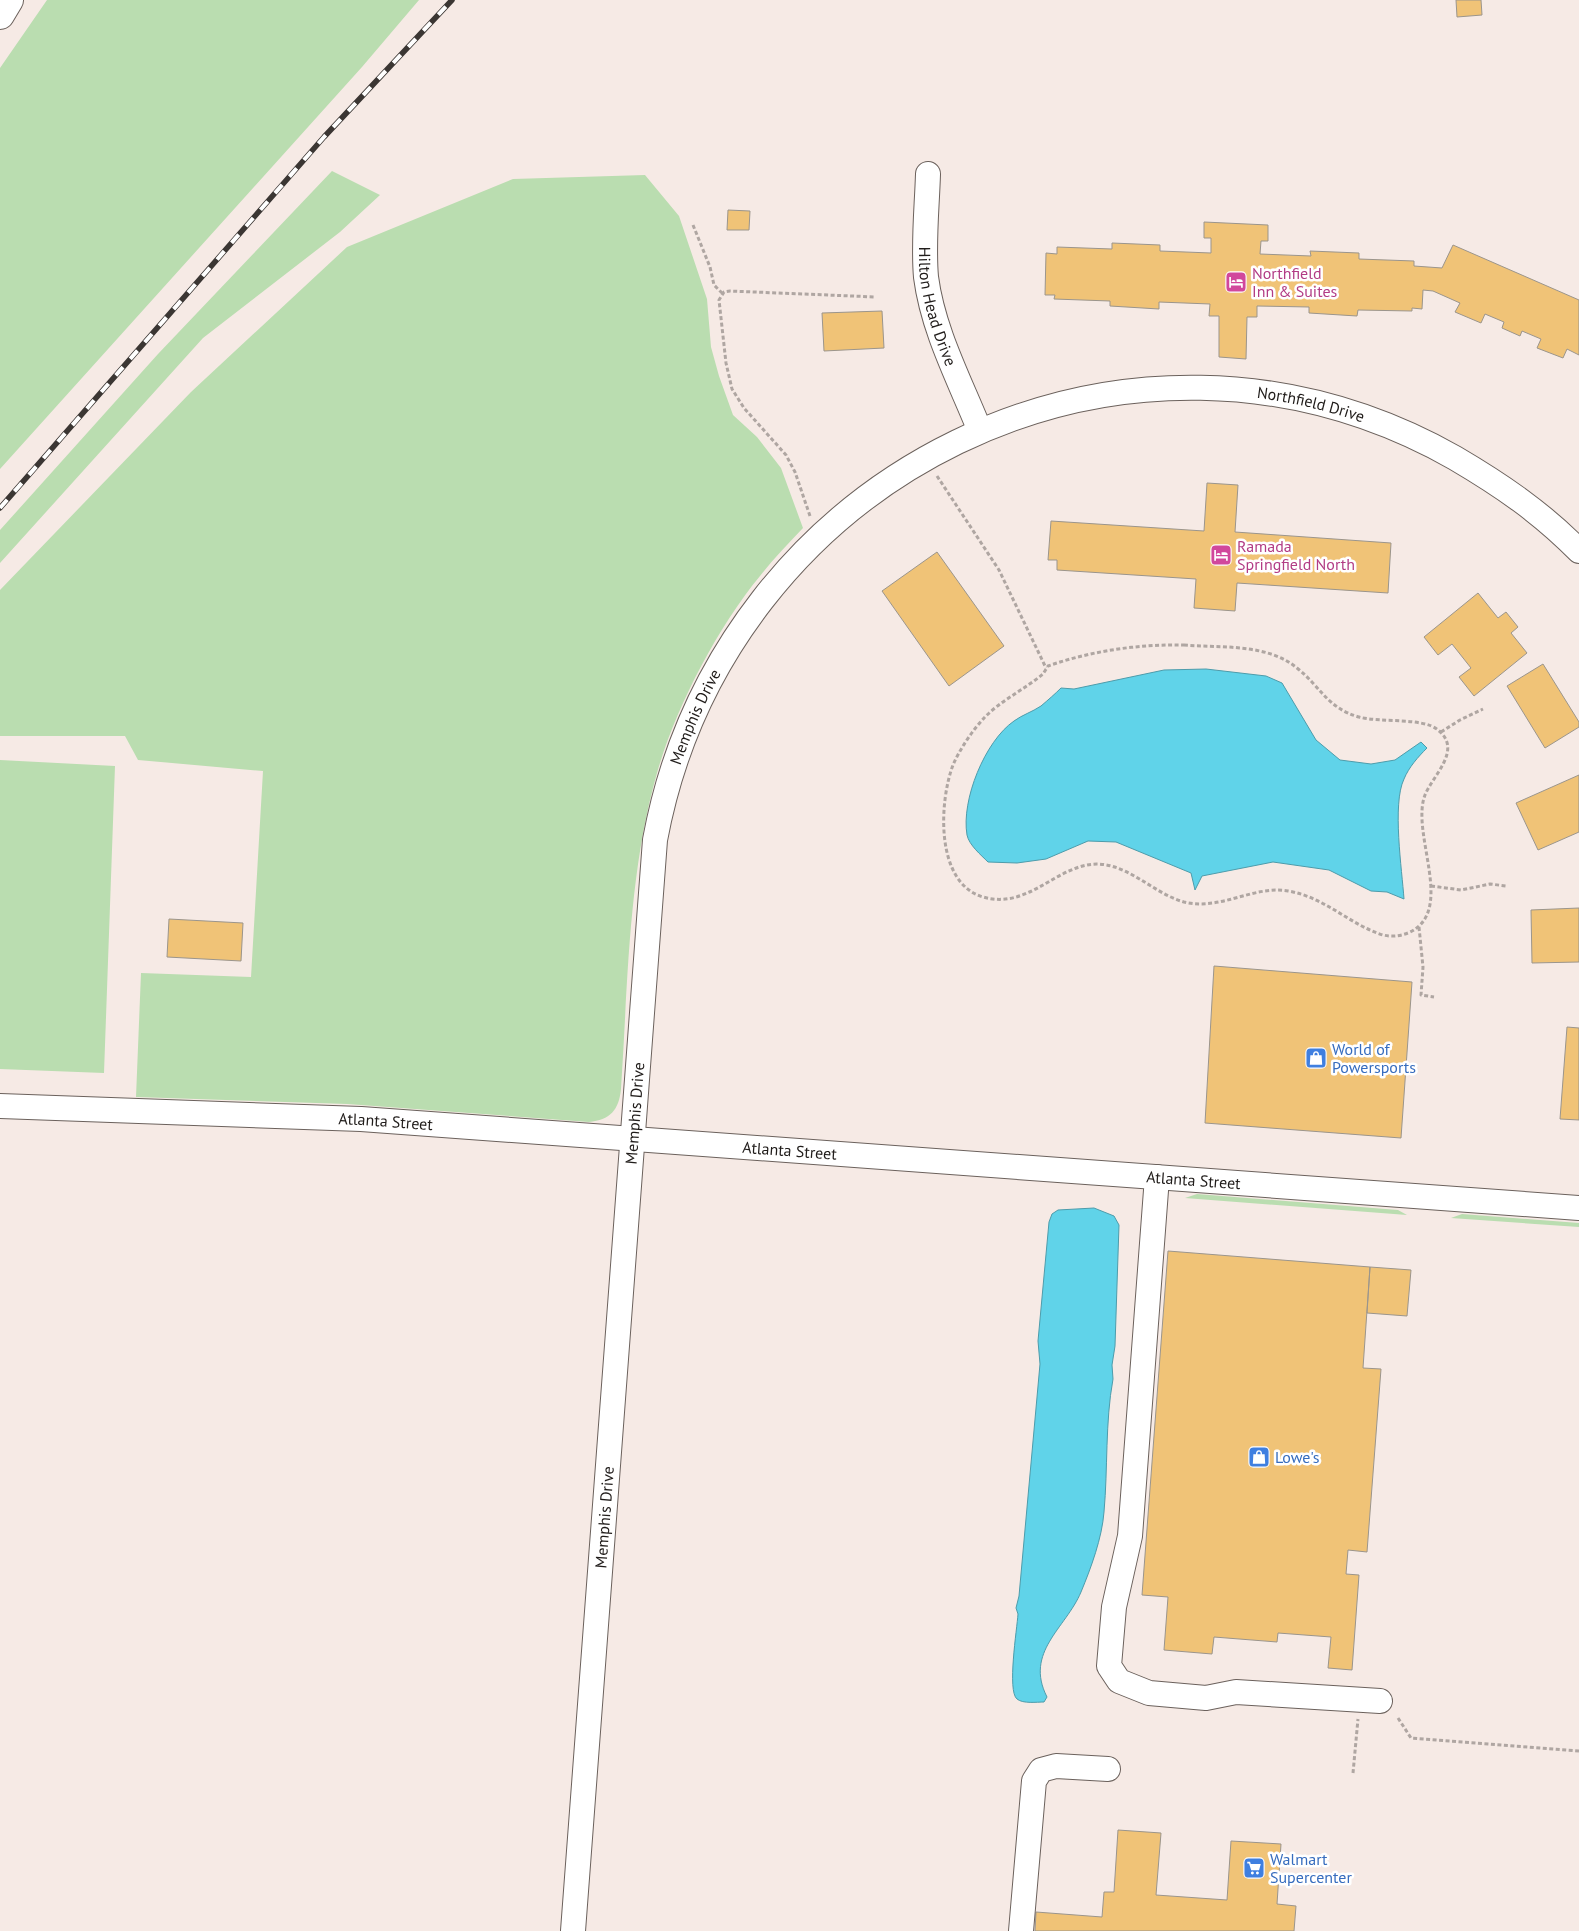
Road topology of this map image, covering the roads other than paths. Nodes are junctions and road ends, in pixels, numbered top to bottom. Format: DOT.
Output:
graph roads {
  1 [pos="9,0"];
  2 [pos="0,15"];
  3 [pos="928,174"];
  4 [pos="980,431"];
  5 [pos="1579,551"];
  6 [pos="0,1106"];
  7 [pos="632,1138"];
  8 [pos="1157,1178"];
  9 [pos="1579,1208"];
  10 [pos="1380,1701"];
  11 [pos="1108,1769"];
  12 [pos="573,1931"];
  13 [pos="1021,1931"];
  1 -- 2 [label="highway"];
  3 -- 4 [label="street, Hilton Head Drive"];
  4 -- 5 [label="street, Northfield Drive"];
  4 -- 7 [label="street, Memphis Drive"];
  6 -- 7 [label="street, Atlanta Street"];
  7 -- 8 [label="street, Atlanta Street"];
  7 -- 12 [label="street, Memphis Drive"];
  8 -- 9 [label="street, Atlanta Street"];
  8 -- 10 [label="street"];
  11 -- 13 [label="street"];
}
